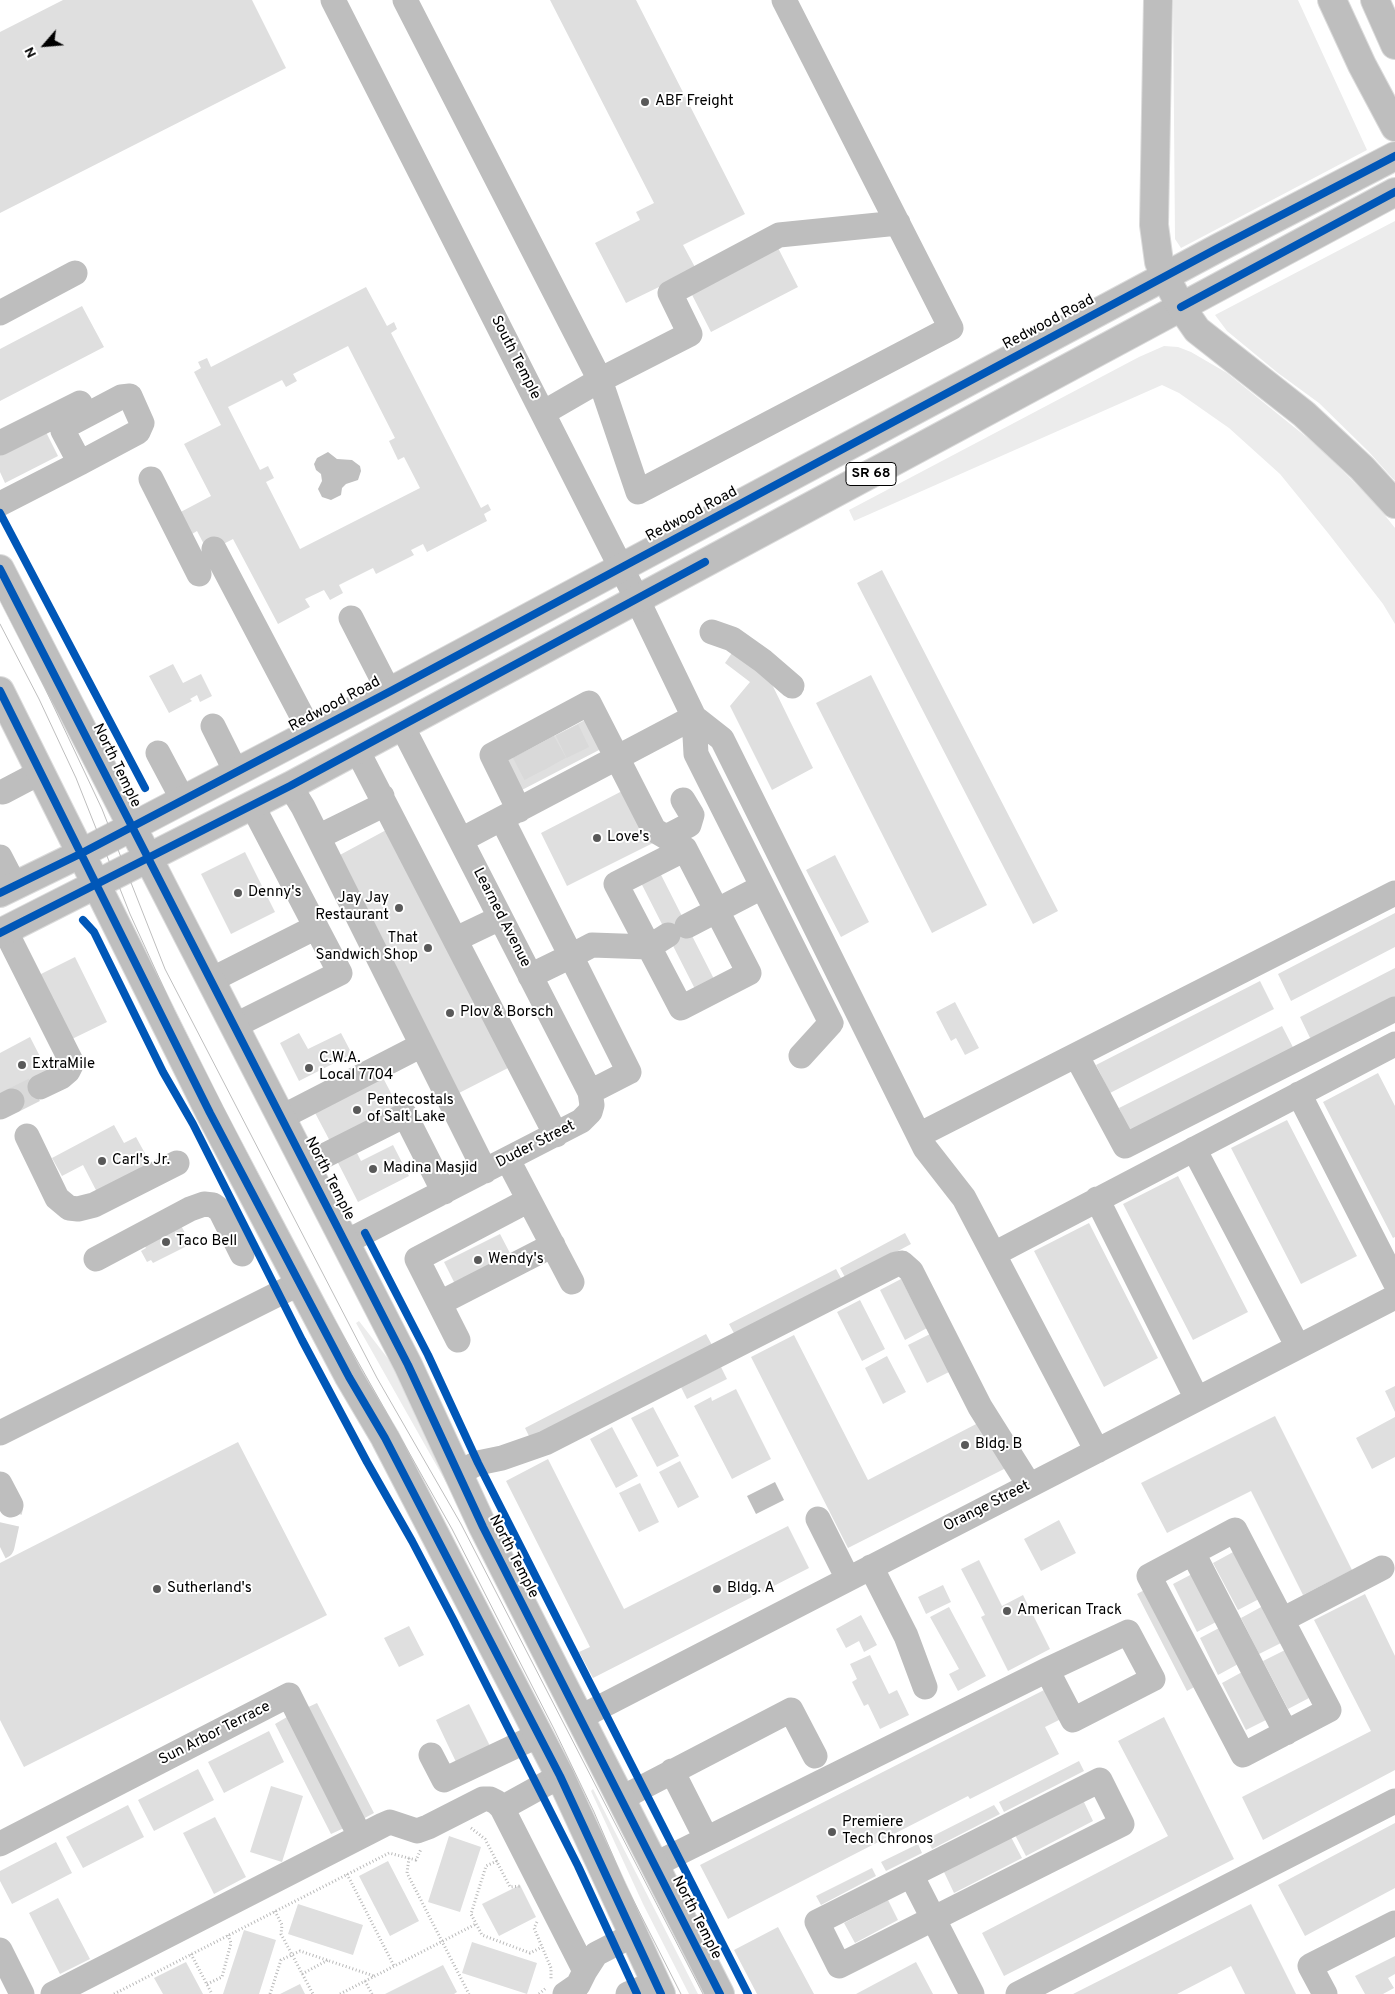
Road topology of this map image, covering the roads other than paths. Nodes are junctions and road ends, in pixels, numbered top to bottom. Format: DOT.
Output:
graph roads {
  1 [pos="333,0"];
  2 [pos="405,0"];
  3 [pos="784,0"];
  4 [pos="1158,0"];
  5 [pos="1332,0"];
  6 [pos="1375,0"];
  7 [pos="1395,45"];
  8 [pos="1395,129"];
  9 [pos="1395,156"];
  10 [pos="1395,192"];
  11 [pos="898,224"];
  12 [pos="75,273"];
  13 [pos="1165,276"];
  14 [pos="1182,307"];
  15 [pos="0,312"];
  16 [pos="600,380"];
  17 [pos="130,396"];
  18 [pos="543,413"];
  19 [pos="0,443"];
  20 [pos="80,463"];
  21 [pos="151,480"];
  22 [pos="0,504"];
  23 [pos="1395,504"];
  24 [pos="214,549"];
  25 [pos="0,568"];
  26 [pos="621,568"];
  27 [pos="199,574"];
  28 [pos="636,599"];
  29 [pos="351,618"];
  30 [pos="712,632"];
  31 [pos="792,686"];
  32 [pos="0,691"];
  33 [pos="389,692"];
  34 [pos="694,718"];
  35 [pos="7,722"];
  36 [pos="212,726"];
  37 [pos="402,726"];
  38 [pos="311,733"];
  39 [pos="357,750"];
  40 [pos="158,753"];
  41 [pos="616,758"];
  42 [pos="41,772"];
  43 [pos="236,772"];
  44 [pos="290,786"];
  45 [pos="1,792"];
  46 [pos="382,796"];
  47 [pos="183,800"];
  48 [pos="683,800"];
  49 [pos="252,805"];
  50 [pos="511,815"];
  51 [pos="131,827"];
  52 [pos="318,837"];
  53 [pos="461,840"];
  54 [pos="82,853"];
  55 [pos="0,857"];
  56 [pos="148,859"];
  57 [pos="96,883"];
  58 [pos="762,887"];
  59 [pos="7,890"];
  60 [pos="1395,893"];
  61 [pos="717,911"];
  62 [pos="500,918"];
  63 [pos="316,927"];
  64 [pos="3,931"];
  65 [pos="668,936"];
  66 [pos="456,939"];
  67 [pos="571,956"];
  68 [pos="530,976"];
  69 [pos="211,980"];
  70 [pos="1395,1008"];
  71 [pos="234,1026"];
  72 [pos="1395,1044"];
  73 [pos="422,1045"];
  74 [pos="1076,1055"];
  75 [pos="801,1056"];
  76 [pos="40,1088"];
  77 [pos="1299,1094"];
  78 [pos="590,1102"];
  79 [pos="282,1117"];
  80 [pos="556,1135"];
  81 [pos="919,1135"];
  82 [pos="27,1136"];
  83 [pos="1194,1149"];
  84 [pos="508,1160"];
  85 [pos="177,1163"];
  86 [pos="306,1164"];
  87 [pos="485,1171"];
  88 [pos="444,1192"];
  89 [pos="1097,1199"];
  90 [pos="530,1200"];
  91 [pos="346,1242"];
  92 [pos="553,1245"];
  93 [pos="242,1254"];
  94 [pos="994,1254"];
  95 [pos="96,1259"];
  96 [pos="572,1282"];
  97 [pos="1395,1282"];
  98 [pos="300,1283"];
  99 [pos="1395,1297"];
  100 [pos="440,1303"];
  101 [pos="458,1340"];
  102 [pos="1298,1347"];
  103 [pos="1197,1399"];
  104 [pos="0,1433"];
  105 [pos="1097,1451"];
  106 [pos="458,1473"];
  107 [pos="1029,1485"];
  108 [pos="818,1519"];
  109 [pos="1193,1553"];
  110 [pos="871,1567"];
  111 [pos="1382,1568"];
  112 [pos="848,1579"];
  113 [pos="1282,1620"];
  114 [pos="1047,1670"];
  115 [pos="926,1686"];
  116 [pos="579,1718"];
  117 [pos="1286,1733"];
  118 [pos="539,1734"];
  119 [pos="431,1755"];
  120 [pos="815,1756"];
  121 [pos="672,1772"];
  122 [pos="560,1776"];
  123 [pos="620,1799"];
  124 [pos="1395,1801"];
  125 [pos="502,1808"];
  126 [pos="360,1836"];
  127 [pos="706,1838"];
  128 [pos="0,1844"];
  129 [pos="654,1865"];
  130 [pos="911,1875"];
  131 [pos="933,1918"];
  132 [pos="1395,1923"];
  133 [pos="633,1934"];
  134 [pos="2,1961"];
  135 [pos="585,1971"];
  136 [pos="659,1988"];
  137 [pos="22,1994"];
  138 [pos="53,1994"];
  139 [pos="566,1994"];
  140 [pos="628,1994"];
  141 [pos="720,1994"];
  142 [pos="972,1994"];
  143 [pos="1018,1994"];
  144 [pos="1325,1994"];
  1 -- 18 [label="street, South Temple"];
  2 -- 16 [label="street"];
  3 -- 11 [label="street"];
  4 -- 13 [label="main road"];
  5 -- 8 [label="main road"];
  6 -- 7 [label="main road"];
  9 -- 13 [label="main road, Redwood Road / SR 68"];
  10 -- 14 [label="main road, SR 68"];
  11 -- 16 [label="street"];
  11 -- 16 [label="street"];
  12 -- 15 [label="street"];
  13 -- 14 [label="main road"];
  13 -- 26 [label="main road, Redwood Road / SR 68"];
  14 -- 23 [label="main road"];
  14 -- 28 [label="main road, SR 68"];
  16 -- 18 [label="street"];
  17 -- 19 [label="street"];
  17 -- 20 [label="street"];
  17 -- 20 [label="street"];
  18 -- 26 [label="street, South Temple"];
  20 -- 22 [label="street"];
  21 -- 27 [label="street"];
  24 -- 38 [label="street"];
  25 -- 51 [label="main road, North Temple"];
  26 -- 28 [label="street, South Temple"];
  26 -- 33 [label="main road, Redwood Road / SR 68"];
  28 -- 34 [label="street, South Temple"];
  28 -- 37 [label="main road, SR 68"];
  29 -- 33 [label="street"];
  30 -- 31 [label="street"];
  32 -- 35 [label="main road"];
  33 -- 38 [label="main road, Redwood Road / SR 68"];
  34 -- 41 [label="street"];
  34 -- 58 [label="street"];
  34 -- 81 [label="street"];
  35 -- 42 [label="main road"];
  36 -- 43 [label="street"];
  37 -- 39 [label="main road, SR 68"];
  37 -- 53 [label="street, Learned Avenue"];
  38 -- 43 [label="main road, Redwood Road / SR 68"];
  39 -- 44 [label="main road, SR 68"];
  39 -- 46 [label="street"];
  40 -- 47 [label="street"];
  41 -- 48 [label="street"];
  41 -- 50 [label="street"];
  41 -- 50 [label="street"];
  42 -- 45 [label="street"];
  42 -- 54 [label="main road"];
  43 -- 47 [label="main road, Redwood Road / SR 68"];
  44 -- 49 [label="main road, SR 68"];
  44 -- 52 [label="street"];
  46 -- 52 [label="street"];
  46 -- 66 [label="street"];
  47 -- 51 [label="main road, Redwood Road / SR 68"];
  49 -- 56 [label="main road, SR 68"];
  49 -- 63 [label="street"];
  50 -- 53 [label="street"];
  50 -- 67 [label="street"];
  51 -- 54 [label="main road, Redwood Road / SR 68"];
  51 -- 56 [label="main road, North Temple"];
  52 -- 73 [label="street"];
  53 -- 62 [label="street, Learned Avenue"];
  54 -- 57 [label="main road"];
  54 -- 59 [label="main road, Redwood Road / SR 68"];
  55 -- 59 [label="street"];
  56 -- 57 [label="main road, SR 68"];
  56 -- 69 [label="main road, North Temple"];
  57 -- 64 [label="main road, SR 68"];
  57 -- 98 [label="main road"];
  58 -- 61 [label="street"];
  58 -- 75 [label="street"];
  60 -- 74 [label="street"];
  61 -- 65 [label="street"];
  61 -- 65 [label="street"];
  61 -- 65 [label="street"];
  62 -- 66 [label="street"];
  62 -- 68 [label="street, Learned Avenue"];
  63 -- 69 [label="street"];
  63 -- 71 [label="street"];
  64 -- 76 [label="street"];
  65 -- 67 [label="street"];
  66 -- 80 [label="street"];
  67 -- 68 [label="street"];
  67 -- 78 [label="street, Duder Street"];
  68 -- 78 [label="street, Learned Avenue"];
  69 -- 71 [label="main road, North Temple"];
  70 -- 74 [label="street"];
  71 -- 79 [label="main road, North Temple"];
  72 -- 77 [label="street"];
  73 -- 79 [label="street"];
  73 -- 87 [label="street"];
  74 -- 81 [label="street"];
  77 -- 83 [label="street"];
  77 -- 97 [label="street"];
  78 -- 80 [label="street, Duder Street"];
  79 -- 86 [label="main road, North Temple"];
  80 -- 84 [label="street, Duder Street"];
  81 -- 94 [label="street"];
  82 -- 85 [label="street"];
  83 -- 89 [label="street"];
  83 -- 102 [label="street"];
  84 -- 87 [label="street, Duder Street"];
  84 -- 90 [label="street"];
  86 -- 88 [label="street"];
  86 -- 91 [label="main road, North Temple"];
  87 -- 88 [label="street, Duder Street"];
  88 -- 91 [label="street, Duder Street"];
  89 -- 94 [label="street"];
  89 -- 103 [label="street"];
  90 -- 92 [label="street"];
  90 -- 100 [label="street"];
  91 -- 106 [label="main road, North Temple"];
  92 -- 96 [label="street"];
  92 -- 100 [label="street"];
  93 -- 95 [label="street"];
  94 -- 105 [label="street"];
  98 -- 104 [label="street"];
  98 -- 118 [label="main road"];
  99 -- 102 [label="street, Orange Street"];
  100 -- 101 [label="street"];
  102 -- 103 [label="street, Orange Street"];
  103 -- 105 [label="street, Orange Street"];
  105 -- 107 [label="street, Orange Street"];
  106 -- 107 [label="street"];
  106 -- 116 [label="main road, North Temple"];
  107 -- 110 [label="street, Orange Street"];
  108 -- 112 [label="street"];
  109 -- 113 [label="street"];
  109 -- 117 [label="street"];
  109 -- 117 [label="street"];
  110 -- 112 [label="street, Orange Street"];
  110 -- 115 [label="street"];
  111 -- 113 [label="street"];
  112 -- 116 [label="street, Orange Street"];
  113 -- 117 [label="street"];
  114 -- 127 [label="street"];
  116 -- 123 [label="main road, North Temple"];
  118 -- 119 [label="street"];
  118 -- 122 [label="main road"];
  120 -- 121 [label="street"];
  121 -- 123 [label="street"];
  121 -- 127 [label="street"];
  122 -- 125 [label="street"];
  122 -- 133 [label="main road"];
  123 -- 129 [label="main road, North Temple"];
  124 -- 143 [label="street"];
  125 -- 126 [label="street"];
  125 -- 135 [label="street"];
  126 -- 128 [label="street, Sun Arbor Terrace"];
  126 -- 138 [label="street"];
  127 -- 129 [label="street"];
  129 -- 141 [label="main road, North Temple"];
  130 -- 131 [label="street"];
  130 -- 131 [label="street"];
  130 -- 131 [label="street"];
  131 -- 142 [label="street"];
  132 -- 144 [label="street"];
  133 -- 135 [label="street"];
  133 -- 136 [label="main road"];
  134 -- 137 [label="street"];
  135 -- 139 [label="street"];
  136 -- 140 [label="street"];
}
